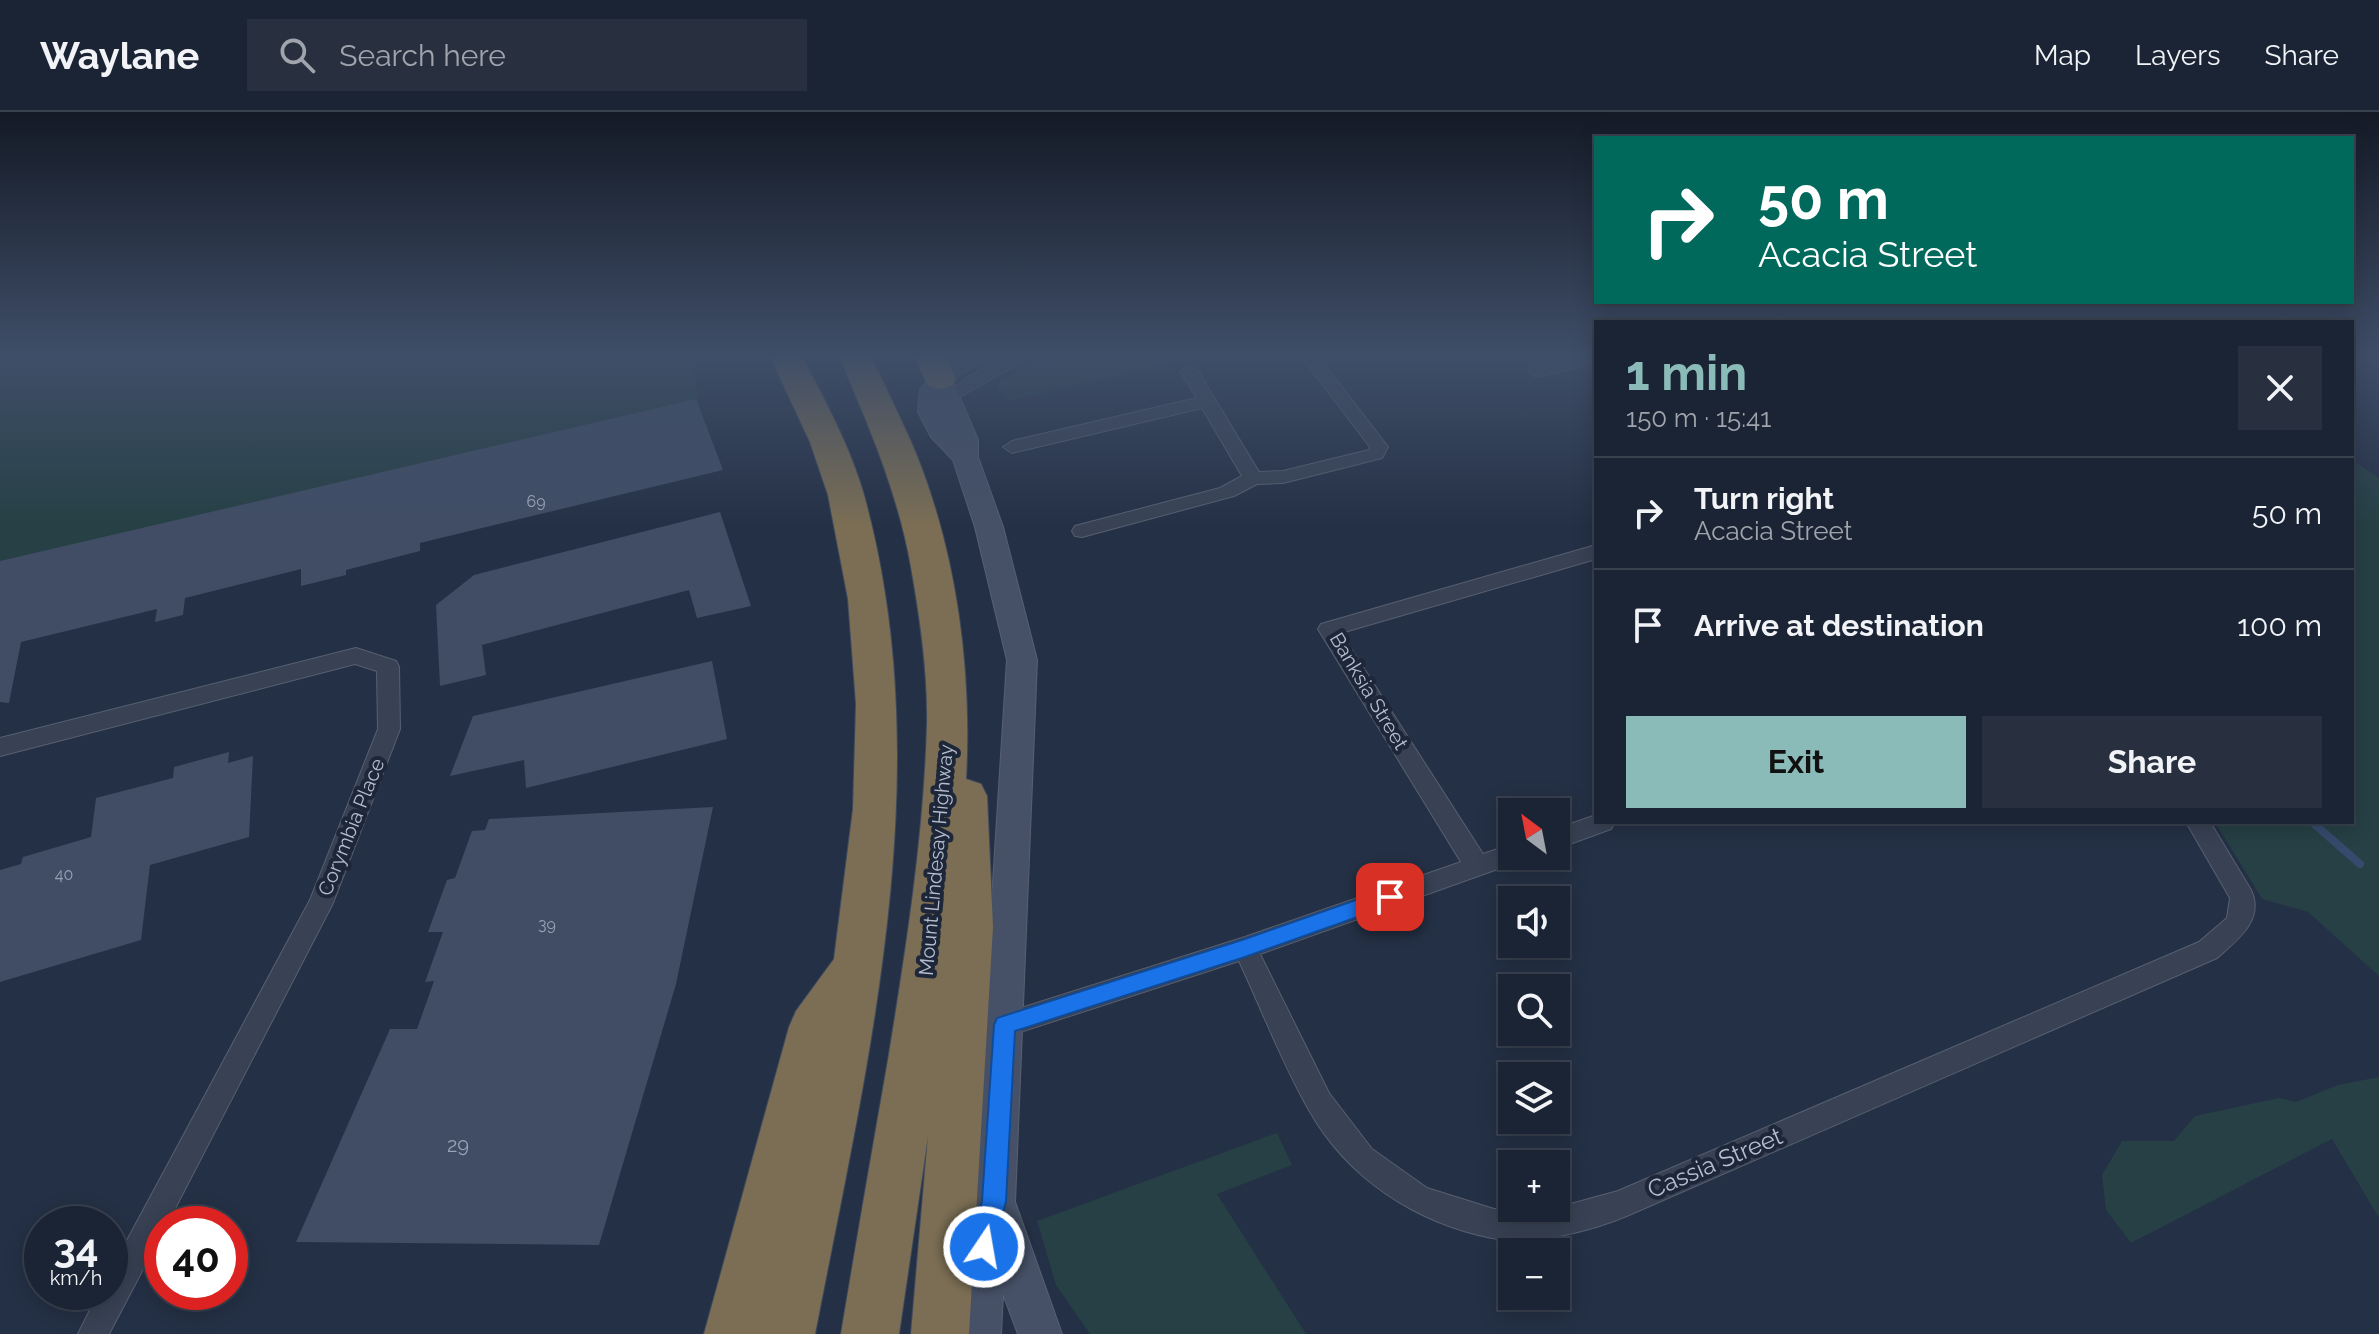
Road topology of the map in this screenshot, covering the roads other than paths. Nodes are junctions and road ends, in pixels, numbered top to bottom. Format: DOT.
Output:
graph roads {
  1 [pos="815,413"];
  2 [pos="881,413"];
  3 [pos="954,413"];
  4 [pos="1157,413"];
  5 [pos="1215,413"];
  6 [pos="1353,413"];
  7 [pos="1012,447"];
  8 [pos="1253,478"];
  9 [pos="1082,531"];
  10 [pos="1594,553"];
  11 [pos="948,722"];
  12 [pos="0,747"];
  13 [pos="1597,824"];
  14 [pos="2199,824"];
  15 [pos="1570,834"];
  16 [pos="1498,859"];
  17 [pos="1477,866"];
  18 [pos="1245,948"];
  19 [pos="858,964"];
  20 [pos="1005,1025"];
  21 [pos="994,1201"];
  22 [pos="93,1334"];
  23 [pos="733,1334"];
  24 [pos="786,1334"];
  25 [pos="870,1334"];
  26 [pos="940,1334"];
  27 [pos="979,1334"];
  28 [pos="1040,1334"];
  1 -- 19 [label="highway"];
  2 -- 11 [label="highway, Mount Lindesay Highway"];
  3 -- 20 [label="street"];
  4 -- 7 [label="street"];
  5 -- 8 [label="street"];
  6 -- 8 [label="street"];
  8 -- 9 [label="street"];
  10 -- 17 [label="street, Banksia Street"];
  11 -- 25 [label="highway, Mount Lindesay Highway"];
  11 -- 26 [label="highway"];
  12 -- 22 [label="street, Corymbia Place"];
  13 -- 15 [label="street"];
  14 -- 18 [label="street, Cassia Street"];
  16 -- 17 [label="street"];
  17 -- 18 [label="street"];
  18 -- 20 [label="street"];
  19 -- 23 [label="highway"];
  19 -- 24 [label="highway"];
  20 -- 21 [label="street"];
  21 -- 27 [label="street"];
  21 -- 28 [label="street"];
}
